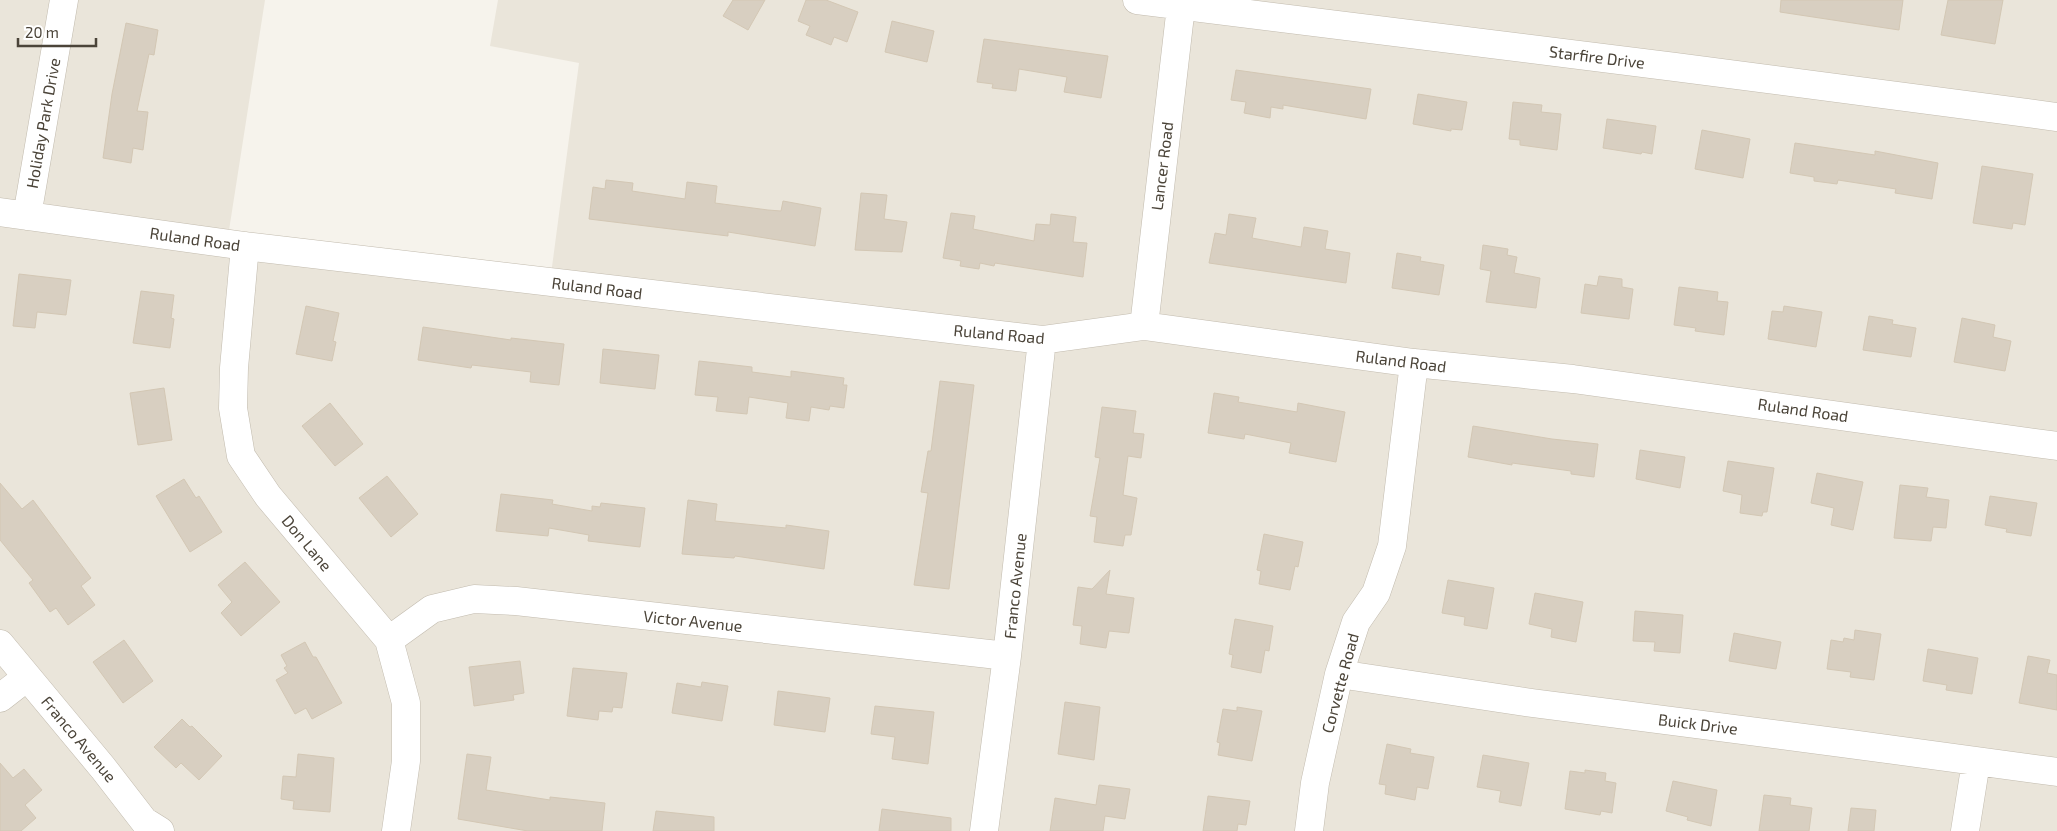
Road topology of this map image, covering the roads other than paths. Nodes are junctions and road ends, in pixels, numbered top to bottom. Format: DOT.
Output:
graph roads {
  1 [pos="64,0"];
  2 [pos="1137,0"];
  3 [pos="1181,6"];
  4 [pos="2057,117"];
  5 [pos="0,212"];
  6 [pos="28,216"];
  7 [pos="245,246"];
  8 [pos="1144,326"];
  9 [pos="1042,340"];
  10 [pos="1414,363"];
  11 [pos="2057,446"];
  12 [pos="389,640"];
  13 [pos="0,644"];
  14 [pos="1007,656"];
  15 [pos="1339,674"];
  16 [pos="27,677"];
  17 [pos="0,698"];
  18 [pos="1976,762"];
  19 [pos="2057,772"];
  20 [pos="160,831"];
  21 [pos="396,831"];
  22 [pos="984,831"];
  23 [pos="1309,831"];
  24 [pos="1966,831"];
  1 -- 6 [label="street, Holiday Park Drive"];
  2 -- 3 [label="street, Starfire Drive"];
  3 -- 4 [label="street, Starfire Drive"];
  3 -- 8 [label="street, Lancer Road"];
  5 -- 6 [label="street, Ruland Road"];
  6 -- 7 [label="street, Ruland Road"];
  7 -- 9 [label="street, Ruland Road"];
  7 -- 12 [label="street, Don Lane"];
  8 -- 9 [label="street, Ruland Road"];
  8 -- 10 [label="street, Ruland Road"];
  9 -- 14 [label="street, Franco Avenue"];
  10 -- 11 [label="street, Ruland Road"];
  10 -- 15 [label="street, Corvette Road"];
  12 -- 14 [label="street, Victor Avenue"];
  12 -- 21 [label="street, Don Lane"];
  13 -- 16 [label="street, Franco Avenue"];
  14 -- 22 [label="street, Franco Avenue"];
  15 -- 18 [label="street, Buick Drive"];
  15 -- 23 [label="street, Corvette Road"];
  16 -- 17 [label="street"];
  16 -- 20 [label="street, Franco Avenue"];
  18 -- 19 [label="street, Buick Drive"];
  18 -- 24 [label="street"];
}
